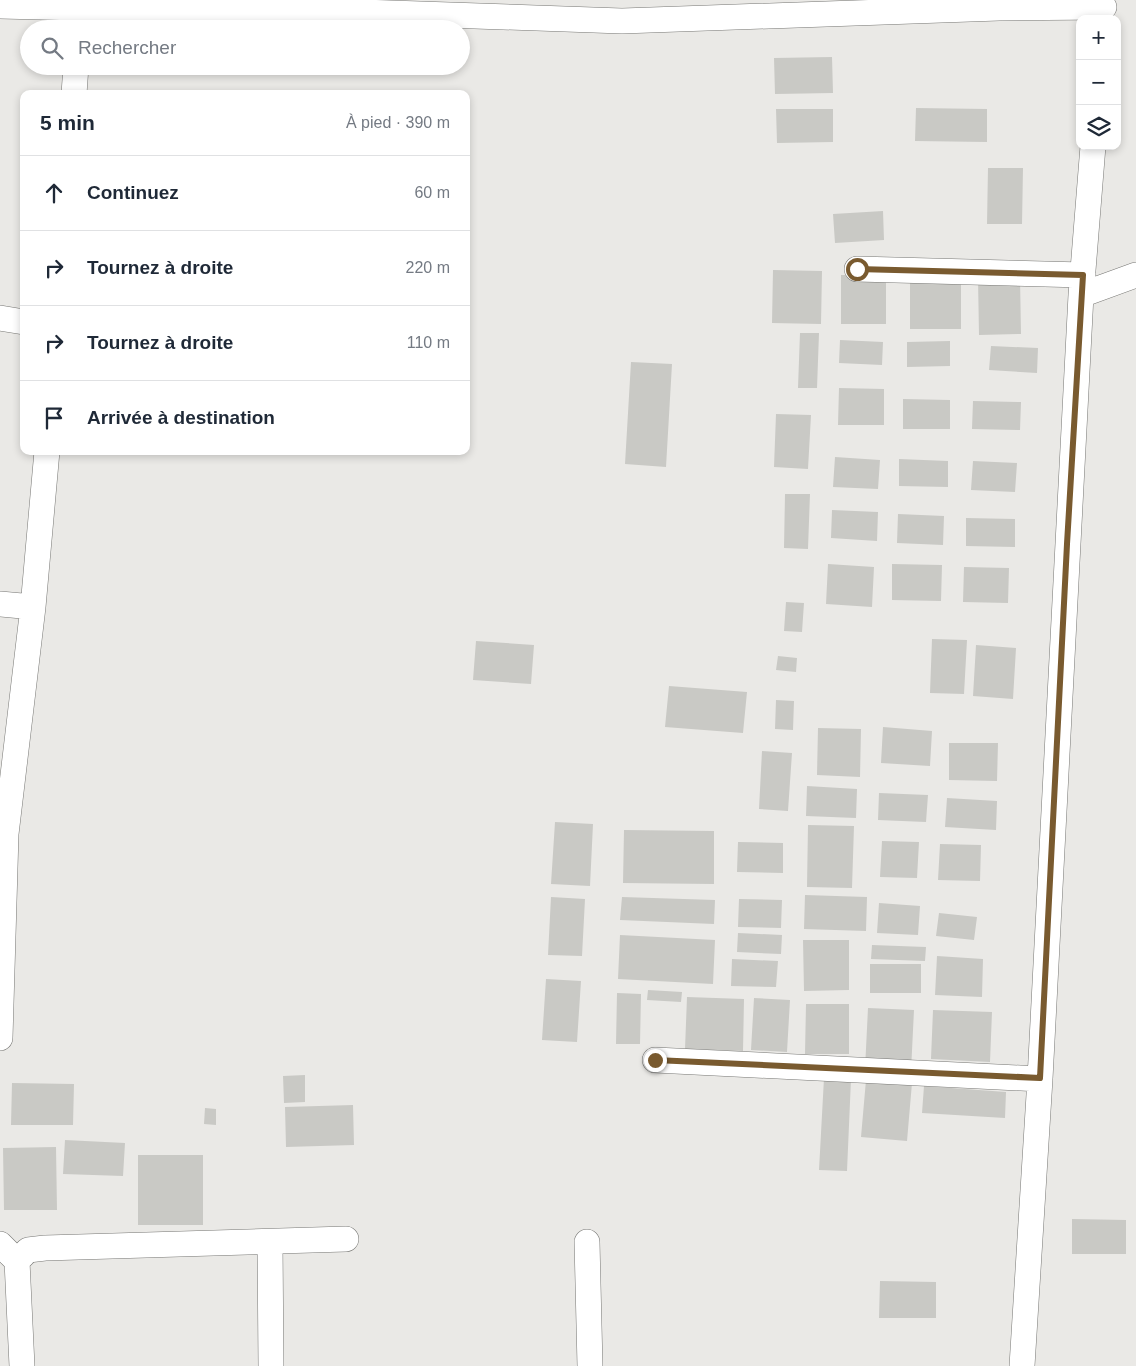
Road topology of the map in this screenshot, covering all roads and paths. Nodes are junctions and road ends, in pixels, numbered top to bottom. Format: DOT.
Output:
graph roads {
  1 [pos="0,6"];
  2 [pos="1104,8"];
  3 [pos="79,19"];
  4 [pos="75,75"];
  5 [pos="74,90"];
  6 [pos="1093,150"];
  7 [pos="857,269"];
  8 [pos="1136,275"];
  9 [pos="1082,285"];
  10 [pos="0,318"];
  11 [pos="20,321"];
  12 [pos="47,455"];
  13 [pos="0,604"];
  14 [pos="33,607"];
  15 [pos="3,834"];
  16 [pos="0,1038"];
  17 [pos="655,1060"];
  18 [pos="1040,1078"];
  19 [pos="346,1239"];
  20 [pos="270,1242"];
  21 [pos="588,1242"];
  22 [pos="8,1253"];
  23 [pos="22,1366"];
  24 [pos="272,1366"];
  25 [pos="590,1366"];
  26 [pos="1022,1366"];
  1 -- 3 [label="street"];
  2 -- 3 [label="street"];
  4 -- 5 [label="street"];
  6 -- 9 [label="street"];
  7 -- 9 [label="street"];
  8 -- 9 [label="street"];
  9 -- 18 [label="street"];
  10 -- 11 [label="street"];
  12 -- 14 [label="street"];
  13 -- 14 [label="street"];
  14 -- 15 [label="street"];
  15 -- 16 [label="street"];
  17 -- 18 [label="street"];
  18 -- 26 [label="street"];
  19 -- 20 [label="street"];
  20 -- 22 [label="street"];
  20 -- 24 [label="street"];
  21 -- 25 [label="street"];
  22 -- 23 [label="street"];
}
